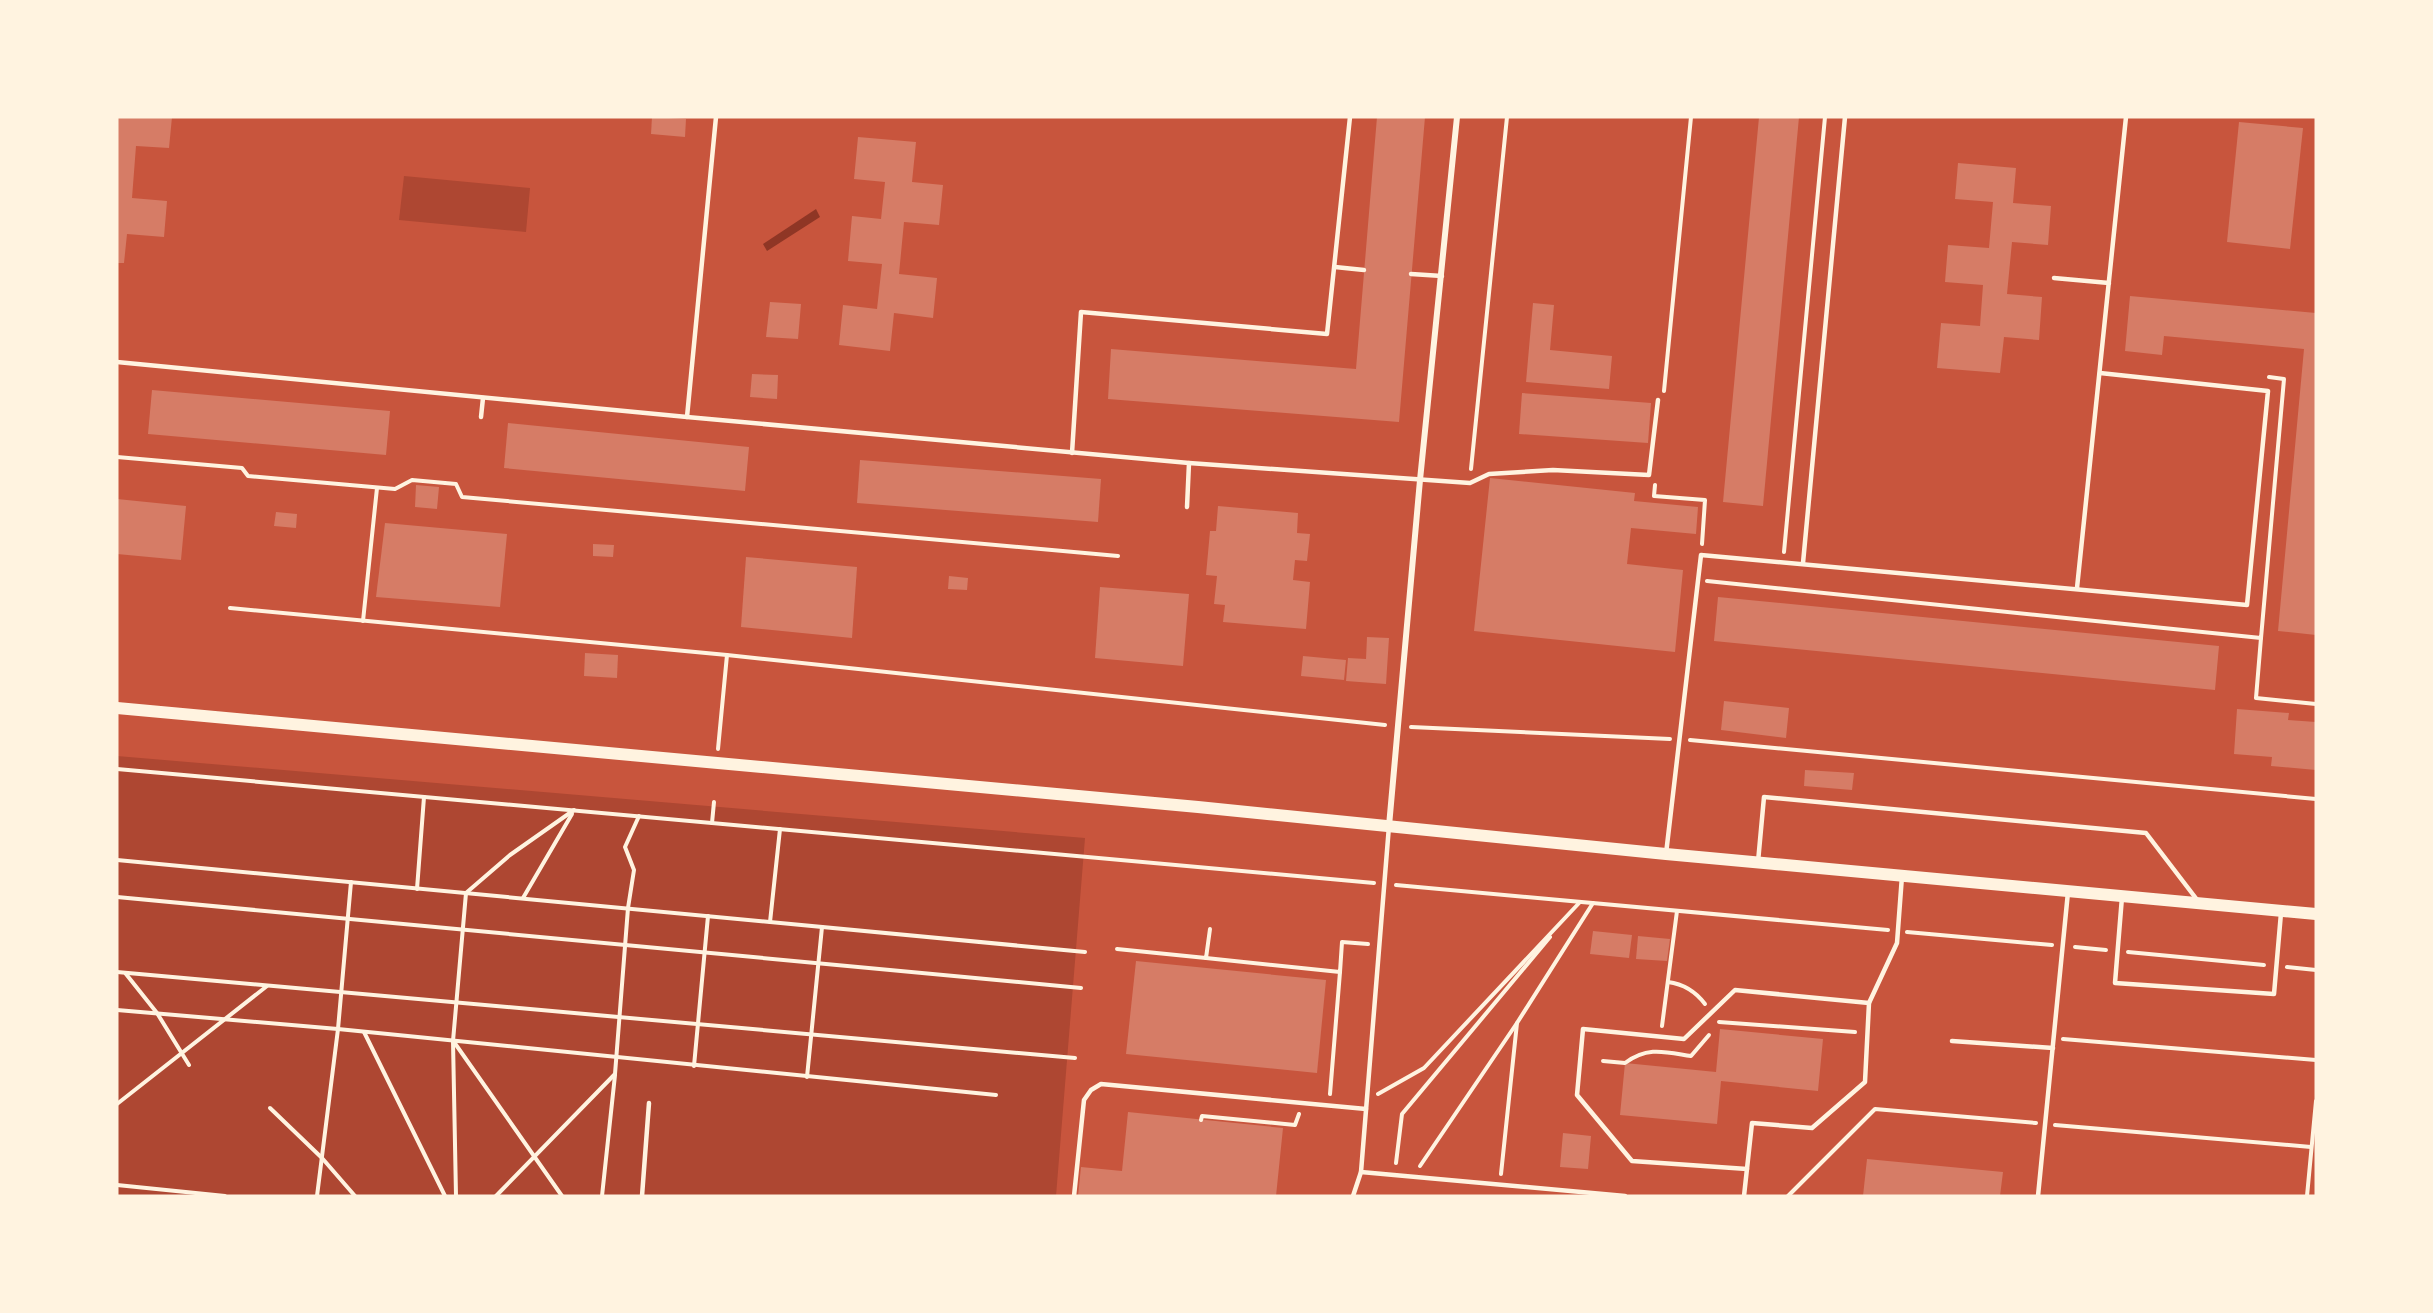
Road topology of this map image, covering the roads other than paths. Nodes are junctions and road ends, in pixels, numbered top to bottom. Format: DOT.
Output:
graph roads {
  1 [pos="716,117"];
  2 [pos="1350,117"];
  3 [pos="1457,117"];
  4 [pos="1845,117"];
  5 [pos="2126,117"];
  6 [pos="1335,267"];
  7 [pos="1364,270"];
  8 [pos="1411,274"];
  9 [pos="1442,276"];
  10 [pos="2054,278"];
  11 [pos="2109,283"];
  12 [pos="117,362"];
  13 [pos="2100,373"];
  14 [pos="483,398"];
  15 [pos="1661,400"];
  16 [pos="481,417"];
  17 [pos="687,417"];
  18 [pos="1072,453"];
  19 [pos="1189,463"];
  20 [pos="1420,480"];
  21 [pos="1187,507"];
  22 [pos="1803,563"];
  23 [pos="2078,588"];
  24 [pos="117,708"];
  25 [pos="1389,826"];
  26 [pos="1666,854"];
  27 [pos="1758,862"];
  28 [pos="1902,876"];
  29 [pos="2068,892"];
  30 [pos="2122,897"];
  31 [pos="2200,903"];
  32 [pos="2281,910"];
  33 [pos="2316,914"];
  34 [pos="1869,1003"];
  35 [pos="1952,1041"];
  36 [pos="2053,1047"];
  37 [pos="649,1103"];
  38 [pos="1366,1109"];
  39 [pos="1747,1169"];
  40 [pos="1361,1172"];
  41 [pos="642,1196"];
  42 [pos="1074,1196"];
  43 [pos="1353,1196"];
  44 [pos="1625,1196"];
  45 [pos="1744,1196"];
  46 [pos="2038,1196"];
  1 -- 17 [label="lane"];
  2 -- 6 [label="lane"];
  3 -- 9 [label="street"];
  4 -- 22 [label="lane"];
  5 -- 11 [label="lane"];
  6 -- 7 [label="lane"];
  6 -- 18 [label="lane"];
  8 -- 9 [label="lane"];
  9 -- 20 [label="street"];
  10 -- 11 [label="lane"];
  11 -- 13 [label="lane"];
  12 -- 14 [label="lane"];
  13 -- 23 [label="lane"];
  13 -- 23 [label="lane"];
  14 -- 16 [label="lane"];
  14 -- 17 [label="lane"];
  15 -- 20 [label="lane"];
  17 -- 18 [label="lane"];
  18 -- 19 [label="lane"];
  19 -- 20 [label="lane"];
  19 -- 21 [label="lane"];
  20 -- 25 [label="street"];
  22 -- 23 [label="lane"];
  22 -- 26 [label="lane"];
  24 -- 25 [label="main road"];
  25 -- 26 [label="main road"];
  25 -- 38 [label="lane"];
  26 -- 27 [label="main road"];
  27 -- 28 [label="main road"];
  27 -- 31 [label="lane"];
  28 -- 29 [label="main road"];
  28 -- 34 [label="lane"];
  29 -- 30 [label="main road"];
  29 -- 36 [label="lane"];
  30 -- 31 [label="main road"];
  30 -- 32 [label="lane"];
  31 -- 32 [label="main road"];
  32 -- 33 [label="main road"];
  34 -- 39 [label="lane"];
  34 -- 39 [label="lane"];
  35 -- 36 [label="lane"];
  36 -- 46 [label="lane"];
  37 -- 41 [label="lane"];
  38 -- 40 [label="lane"];
  38 -- 42 [label="lane"];
  39 -- 45 [label="lane"];
  40 -- 43 [label="lane"];
  40 -- 44 [label="lane"];
}
